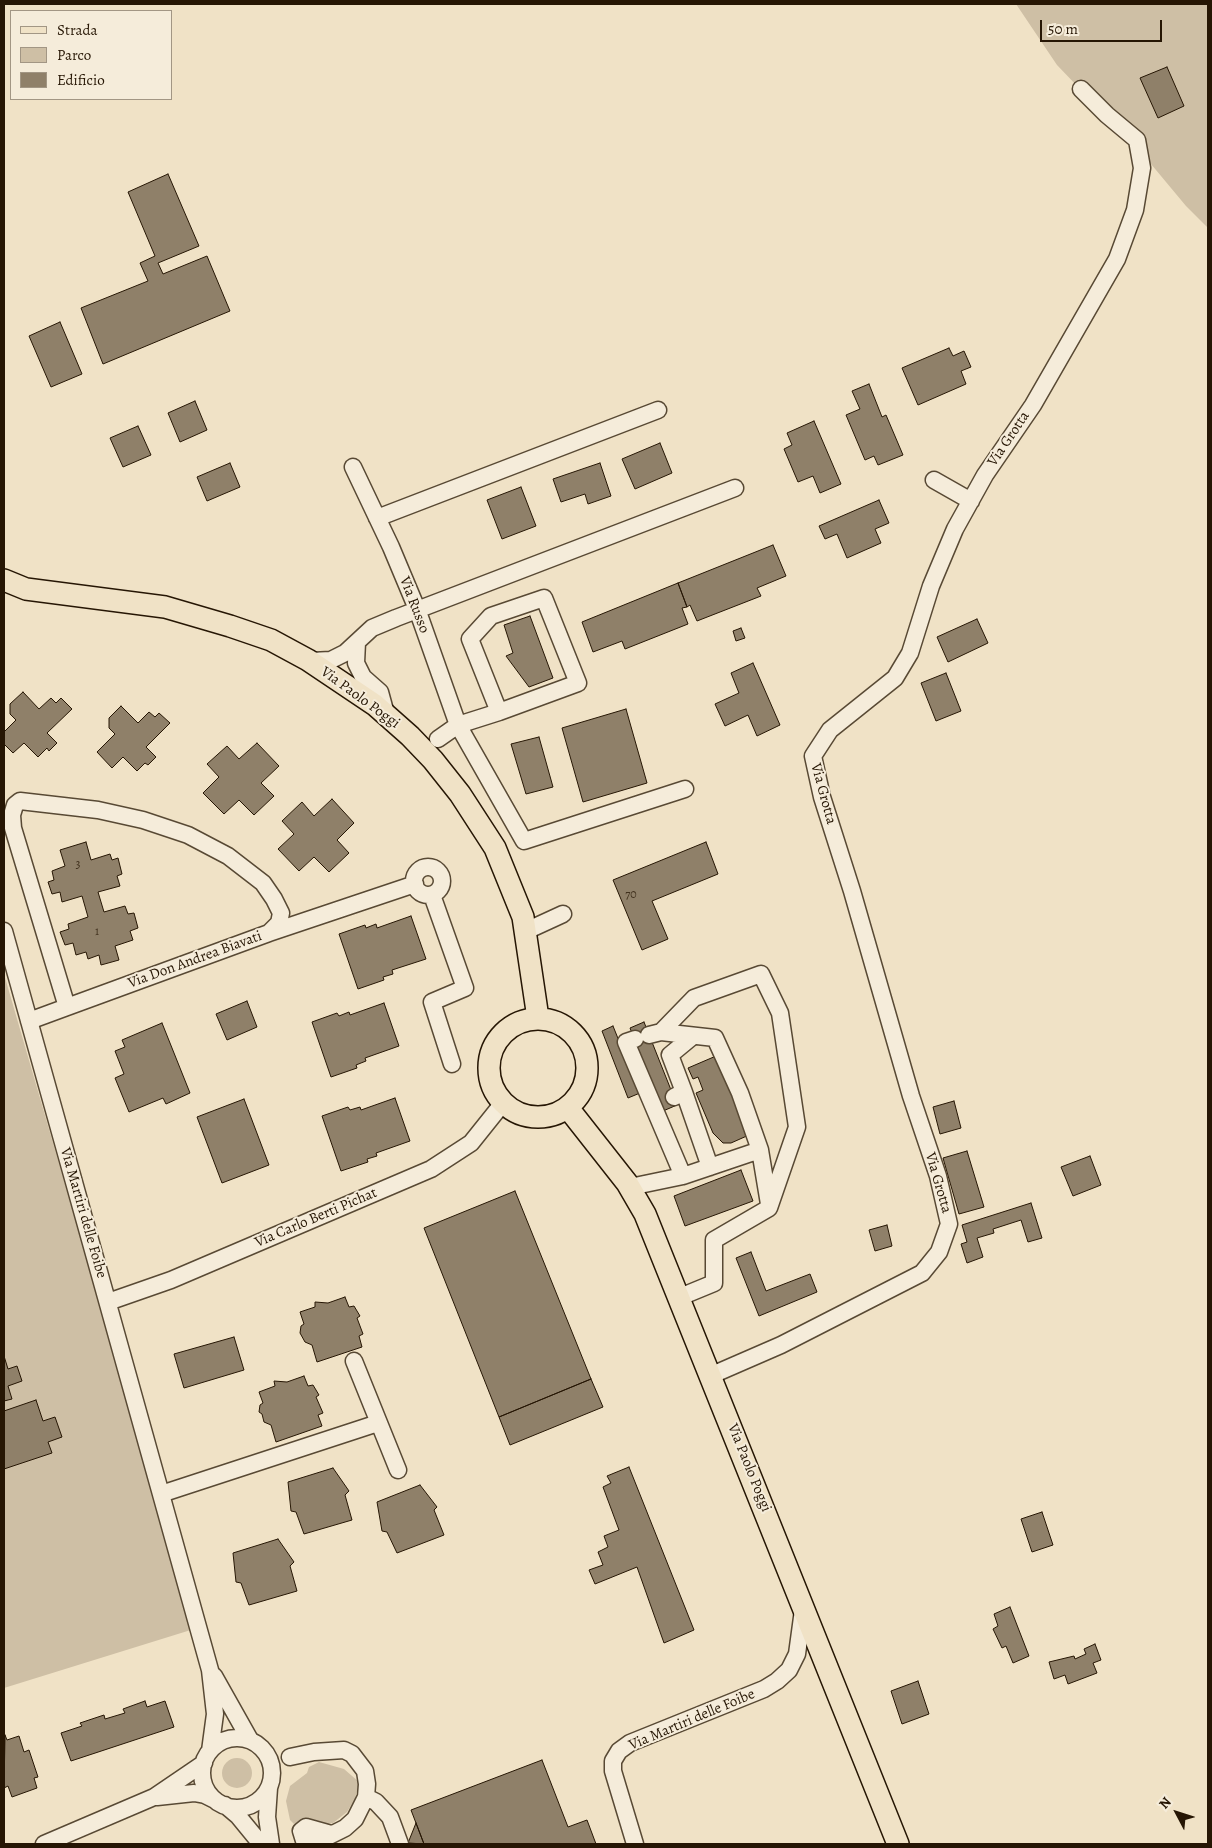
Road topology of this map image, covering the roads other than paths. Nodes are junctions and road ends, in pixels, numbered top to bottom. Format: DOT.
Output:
graph roads {
  1 [pos="1081,89"];
  2 [pos="658,410"];
  3 [pos="353,467"];
  4 [pos="934,480"];
  5 [pos="735,488"];
  6 [pos="970,501"];
  7 [pos="377,518"];
  8 [pos="4,580"];
  9 [pos="417,610"];
  10 [pos="357,642"];
  11 [pos="310,661"];
  12 [pos="499,712"];
  13 [pos="386,714"];
  14 [pos="458,725"];
  15 [pos="438,739"];
  16 [pos="685,788"];
  17 [pos="415,884"];
  18 [pos="432,895"];
  19 [pos="563,914"];
  20 [pos="4,931"];
  21 [pos="526,931"];
  22 [pos="269,933"];
  23 [pos="67,1007"];
  24 [pos="538,1018"];
  25 [pos="29,1021"];
  26 [pos="648,1035"];
  27 [pos="693,1036"];
  28 [pos="452,1064"];
  29 [pos="668,1099"];
  30 [pos="503,1103"];
  31 [pos="568,1108"];
  32 [pos="760,1150"];
  33 [pos="710,1167"];
  34 [pos="683,1176"];
  35 [pos="630,1187"];
  36 [pos="770,1206"];
  37 [pos="680,1298"];
  38 [pos="108,1302"];
  39 [pos="354,1361"];
  40 [pos="712,1376"];
  41 [pos="378,1423"];
  42 [pos="398,1470"];
  43 [pos="161,1494"];
  44 [pos="804,1606"];
  45 [pos="210,1670"];
  46 [pos="250,1740"];
  47 [pos="267,1754"];
  48 [pos="207,1757"];
  49 [pos="290,1757"];
  50 [pos="270,1781"];
  51 [pos="154,1797"];
  52 [pos="366,1797"];
  53 [pos="220,1803"];
  54 [pos="331,1834"];
  55 [pos="44,1844"];
  56 [pos="261,1844"];
  57 [pos="271,1844"];
  58 [pos="305,1844"];
  59 [pos="313,1844"];
  60 [pos="400,1844"];
  61 [pos="635,1844"];
  62 [pos="898,1844"];
  1 -- 6 [label="street, Via Grotta"];
  2 -- 7 [label="street"];
  3 -- 7 [label="street, Via Russo"];
  4 -- 6 [label="street"];
  5 -- 9 [label="street"];
  6 -- 40 [label="street, Via Grotta"];
  7 -- 9 [label="street, Via Russo"];
  8 -- 11 [label="main road, Via Paolo Poggi"];
  9 -- 10 [label="street"];
  9 -- 14 [label="street, Via Russo"];
  10 -- 11 [label="street"];
  10 -- 13 [label="street"];
  11 -- 13 [label="main road, Via Paolo Poggi"];
  12 -- 12 [label="street"];
  12 -- 14 [label="street"];
  13 -- 21 [label="main road, Via Paolo Poggi"];
  14 -- 15 [label="street"];
  14 -- 16 [label="street, Via Russo"];
  17 -- 18 [label="street"];
  17 -- 18 [label="street"];
  17 -- 22 [label="street"];
  18 -- 28 [label="street"];
  19 -- 21 [label="street"];
  20 -- 25 [label="street, Via Martiri delle Foibe"];
  21 -- 24 [label="main road, Via Paolo Poggi"];
  22 -- 23 [label="street, Via Don Andrea Biavati"];
  22 -- 23 [label="street, Via Don Andrea Biavati"];
  23 -- 25 [label="street, Via Don Andrea Biavati"];
  24 -- 30 [label="main road"];
  24 -- 31 [label="main road"];
  25 -- 38 [label="street, Via Martiri delle Foibe"];
  26 -- 27 [label="street"];
  26 -- 29 [label="street"];
  26 -- 36 [label="street"];
  27 -- 29 [label="street"];
  27 -- 32 [label="street"];
  29 -- 33 [label="street"];
  29 -- 34 [label="street"];
  30 -- 31 [label="main road"];
  30 -- 38 [label="street, Via Carlo Berti Pichat"];
  31 -- 35 [label="main road, Via Paolo Poggi"];
  32 -- 33 [label="street"];
  32 -- 36 [label="street"];
  33 -- 34 [label="street"];
  34 -- 35 [label="street"];
  35 -- 37 [label="main road, Via Paolo Poggi"];
  36 -- 37 [label="street"];
  37 -- 40 [label="main road, Via Paolo Poggi"];
  38 -- 43 [label="street, Via Martiri delle Foibe"];
  39 -- 41 [label="street"];
  40 -- 44 [label="main road, Via Paolo Poggi"];
  41 -- 42 [label="street"];
  41 -- 43 [label="street"];
  43 -- 45 [label="street, Via Martiri delle Foibe"];
  44 -- 61 [label="street, Via Martiri delle Foibe"];
  44 -- 62 [label="main road, Via Paolo Poggi"];
  45 -- 46 [label="street, Via Martiri delle Foibe"];
  45 -- 48 [label="street, Via Martiri delle Foibe"];
  46 -- 47 [label="street, Via Martiri delle Foibe"];
  46 -- 48 [label="street"];
  47 -- 49 [label="street"];
  47 -- 50 [label="street"];
  48 -- 51 [label="street"];
  48 -- 53 [label="street, Via Martiri delle Foibe"];
  49 -- 50 [label="street"];
  49 -- 52 [label="street"];
  50 -- 53 [label="street"];
  50 -- 57 [label="street"];
  51 -- 53 [label="street"];
  51 -- 55 [label="street"];
  52 -- 54 [label="street"];
  52 -- 60 [label="street"];
  53 -- 56 [label="street, Via Martiri delle Foibe"];
  54 -- 58 [label="street"];
  54 -- 59 [label="street"];
}
